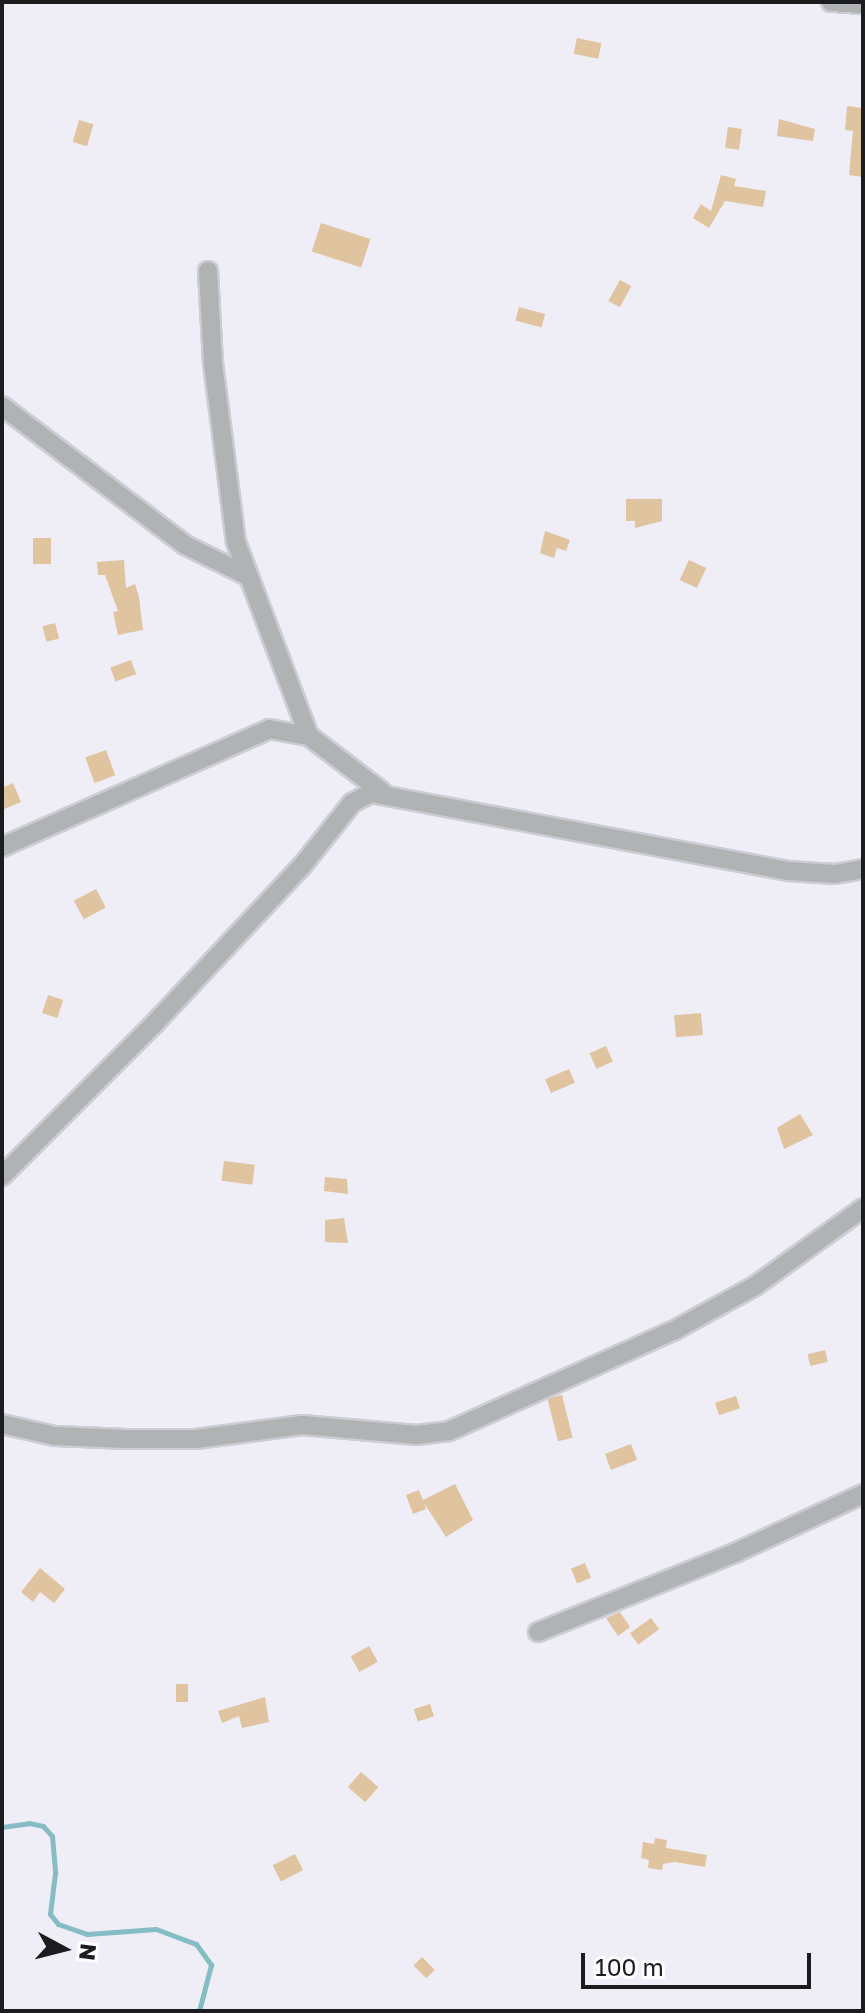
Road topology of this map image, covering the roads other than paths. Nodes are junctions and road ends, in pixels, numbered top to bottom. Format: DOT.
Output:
graph roads {
  1 [pos="831,2"];
  2 [pos="863,4"];
  3 [pos="208,271"];
  4 [pos="2,406"];
  5 [pos="244,574"];
  6 [pos="309,736"];
  7 [pos="381,791"];
  8 [pos="2,847"];
  9 [pos="863,869"];
  10 [pos="2,1176"];
  11 [pos="863,1208"];
  12 [pos="2,1424"];
  13 [pos="863,1494"];
  14 [pos="538,1632"];
  1 -- 2 [label="street"];
  3 -- 5 [label="street"];
  4 -- 5 [label="street"];
  5 -- 6 [label="street"];
  6 -- 7 [label="street"];
  6 -- 8 [label="street"];
  7 -- 9 [label="street"];
  7 -- 10 [label="street"];
  11 -- 12 [label="street"];
  13 -- 14 [label="street"];
}
